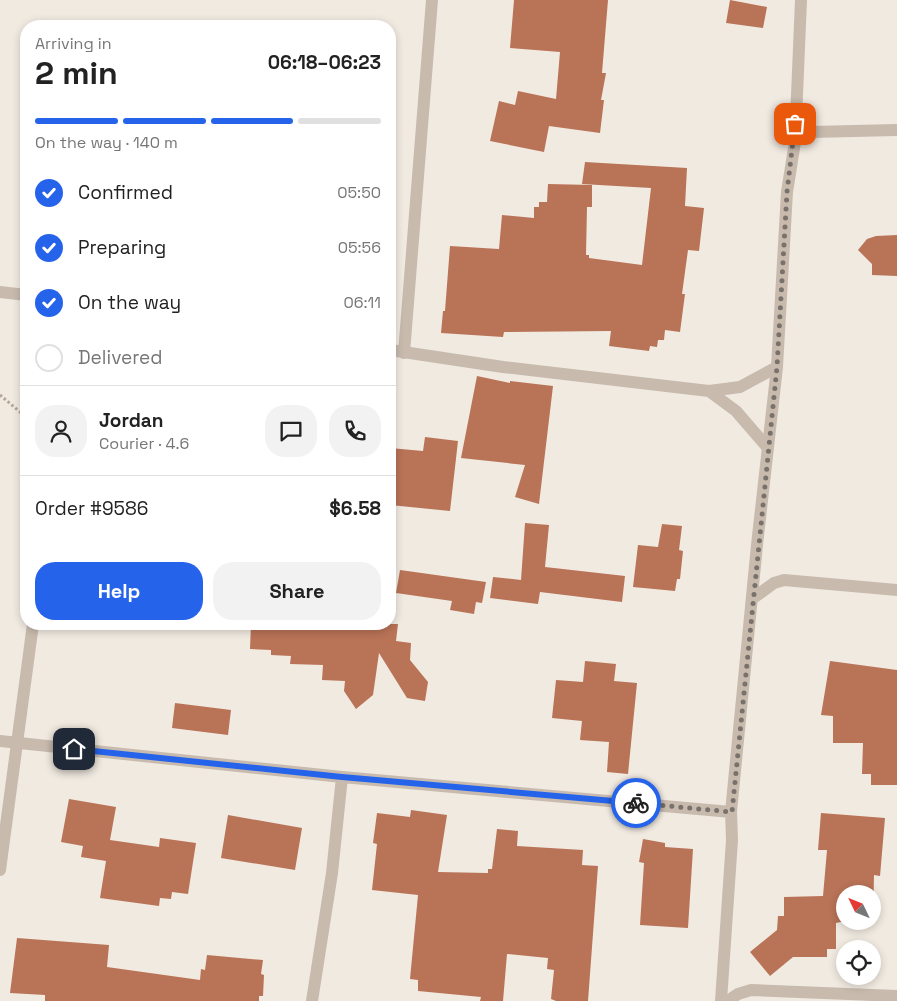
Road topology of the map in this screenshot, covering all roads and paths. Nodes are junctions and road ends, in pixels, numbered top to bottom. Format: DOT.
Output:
graph roads {
  1 [pos="432,0"];
  2 [pos="801,0"];
  3 [pos="897,130"];
  4 [pos="794,142"];
  5 [pos="0,292"];
  6 [pos="20,294"];
  7 [pos="396,352"];
  8 [pos="404,354"];
  9 [pos="777,367"];
  10 [pos="709,392"];
  11 [pos="0,395"];
  12 [pos="20,412"];
  13 [pos="768,448"];
  14 [pos="897,590"];
  15 [pos="752,599"];
  16 [pos="32,630"];
  17 [pos="0,741"];
  18 [pos="16,743"];
  19 [pos="342,777"];
  20 [pos="732,812"];
  21 [pos="0,870"];
  22 [pos="897,996"];
  23 [pos="312,1001"];
  24 [pos="721,1001"];
  25 [pos="728,1001"];
  1 -- 8 [label="street"];
  2 -- 4 [label="street"];
  3 -- 4 [label="street"];
  4 -- 9 [label="street"];
  5 -- 6 [label="street"];
  7 -- 8 [label="street"];
  8 -- 10 [label="street"];
  9 -- 10 [label="street"];
  9 -- 13 [label="street"];
  10 -- 13 [label="street"];
  11 -- 12 [label="path"];
  13 -- 15 [label="street"];
  14 -- 15 [label="street"];
  15 -- 20 [label="street"];
  16 -- 18 [label="street"];
  17 -- 18 [label="street"];
  18 -- 19 [label="street"];
  18 -- 21 [label="street"];
  19 -- 20 [label="street"];
  19 -- 23 [label="street"];
  20 -- 24 [label="street"];
  22 -- 25 [label="street"];
}
